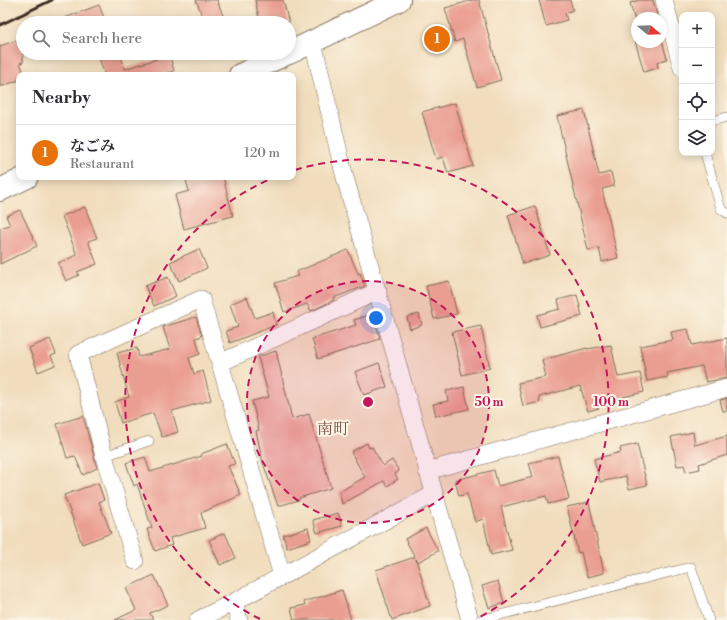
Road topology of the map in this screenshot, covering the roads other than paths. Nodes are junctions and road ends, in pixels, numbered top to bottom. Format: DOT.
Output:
graph roads {
  1 [pos="399,0"];
  2 [pos="664,0"];
  3 [pos="313,42"];
  4 [pos="296,49"];
  5 [pos="679,57"];
  6 [pos="273,60"];
  7 [pos="247,72"];
  8 [pos="727,117"];
  9 [pos="715,120"];
  10 [pos="706,156"];
  11 [pos="21,180"];
  12 [pos="0,190"];
  13 [pos="727,213"];
  14 [pos="378,291"];
  15 [pos="220,364"];
  16 [pos="727,388"];
  17 [pos="149,441"];
  18 [pos="104,456"];
  19 [pos="428,471"];
  20 [pos="434,494"];
  21 [pos="135,560"];
  22 [pos="282,576"];
  23 [pos="234,602"];
  24 [pos="198,620"];
  25 [pos="239,620"];
  26 [pos="470,620"];
  27 [pos="480,620"];
  28 [pos="709,620"];
  1 -- 3 [label="main road"];
  2 -- 5 [label="street"];
  3 -- 4 [label="main road"];
  3 -- 14 [label="street"];
  6 -- 7 [label="main road"];
  8 -- 9 [label="lane"];
  10 -- 13 [label="lane"];
  11 -- 12 [label="main road"];
  14 -- 15 [label="street"];
  14 -- 19 [label="street"];
  15 -- 18 [label="street"];
  15 -- 22 [label="street"];
  16 -- 19 [label="street"];
  17 -- 18 [label="lane"];
  18 -- 21 [label="street"];
  19 -- 20 [label="street"];
  20 -- 22 [label="street"];
  20 -- 26 [label="street"];
  22 -- 23 [label="street"];
  23 -- 24 [label="street"];
  23 -- 25 [label="street"];
  27 -- 28 [label="lane"];
}
